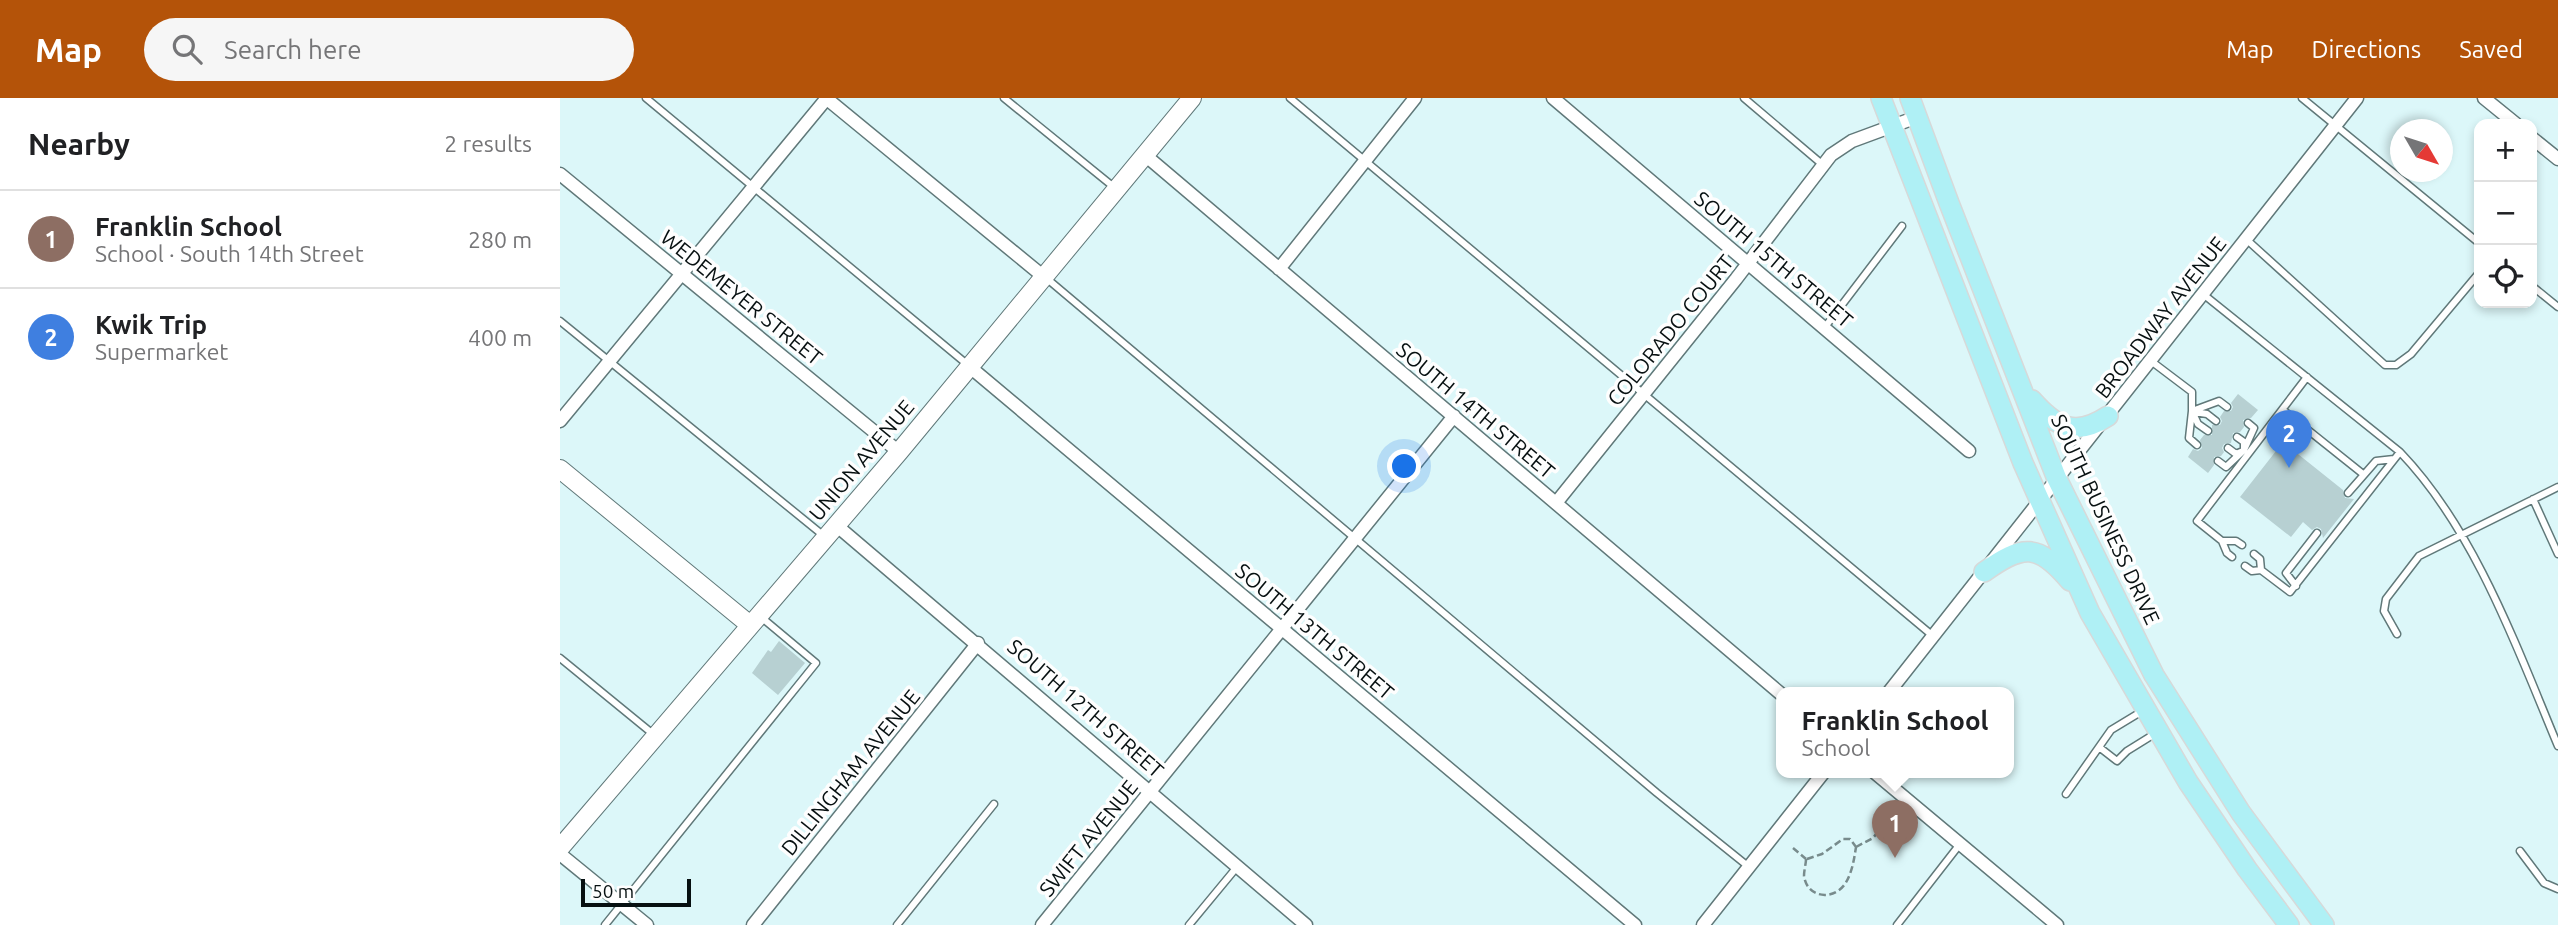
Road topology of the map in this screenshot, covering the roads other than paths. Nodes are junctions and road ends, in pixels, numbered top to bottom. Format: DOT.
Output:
graph roads {
  1 [pos="646,98"];
  2 [pos="826,98"];
  3 [pos="1004,98"];
  4 [pos="1290,98"];
  5 [pos="1305,98"];
  6 [pos="1415,98"];
  7 [pos="1553,98"];
  8 [pos="1744,98"];
  9 [pos="1881,98"];
  10 [pos="2302,98"];
  11 [pos="2357,98"];
  12 [pos="2484,98"];
  13 [pos="1189,99"];
  14 [pos="1299,105"];
  15 [pos="1914,107"];
  16 [pos="2510,119"];
  17 [pos="1891,126"];
  18 [pos="2335,126"];
  19 [pos="2537,142"];
  20 [pos="1145,155"];
  21 [pos="2558,159"];
  22 [pos="1365,162"];
  23 [pos="1823,165"];
  24 [pos="560,174"];
  25 [pos="754,186"];
  26 [pos="1116,190"];
  27 [pos="1902,226"];
  28 [pos="2246,239"];
  29 [pos="2474,239"];
  30 [pos="1748,262"];
  31 [pos="1279,269"];
  32 [pos="683,274"];
  33 [pos="1044,277"];
  34 [pos="2474,280"];
  35 [pos="2537,290"];
  36 [pos="2203,294"];
  37 [pos="2558,307"];
  38 [pos="560,321"];
  39 [pos="1825,327"];
  40 [pos="610,361"];
  41 [pos="2151,361"];
  42 [pos="970,367"];
  43 [pos="2307,377"];
  44 [pos="2022,389"];
  45 [pos="1642,395"];
  46 [pos="2227,407"];
  47 [pos="2283,410"];
  48 [pos="2192,411"];
  49 [pos="2108,415"];
  50 [pos="1454,416"];
  51 [pos="560,421"];
  52 [pos="2216,421"];
  53 [pos="2248,423"];
  54 [pos="2208,431"];
  55 [pos="2236,437"];
  56 [pos="2197,445"];
  57 [pos="2228,448"];
  58 [pos="1969,450"];
  59 [pos="899,452"];
  60 [pos="2247,452"];
  61 [pos="2400,452"];
  62 [pos="2394,459"];
  63 [pos="2218,461"];
  64 [pos="560,469"];
  65 [pos="2362,474"];
  66 [pos="2057,479"];
  67 [pos="2558,487"];
  68 [pos="2348,494"];
  69 [pos="2533,499"];
  70 [pos="2039,502"];
  71 [pos="1556,503"];
  72 [pos="831,531"];
  73 [pos="2317,533"];
  74 [pos="2462,534"];
  75 [pos="1356,537"];
  76 [pos="2222,541"];
  77 [pos="2242,545"];
  78 [pos="2254,554"];
  79 [pos="2558,554"];
  80 [pos="2232,557"];
  81 [pos="2245,566"];
  82 [pos="2261,570"];
  83 [pos="1984,572"];
  84 [pos="2296,586"];
  85 [pos="2082,596"];
  86 [pos="754,620"];
  87 [pos="1282,628"];
  88 [pos="2397,634"];
  89 [pos="1934,636"];
  90 [pos="978,643"];
  91 [pos="560,658"];
  92 [pos="1893,687"];
  93 [pos="1776,690"];
  94 [pos="2146,709"];
  95 [pos="2159,732"];
  96 [pos="656,736"];
  97 [pos="2558,746"];
  98 [pos="2099,747"];
  99 [pos="1819,778"];
  100 [pos="1881,778"];
  101 [pos="1149,793"];
  102 [pos="2066,794"];
  103 [pos="994,804"];
  104 [pos="1961,844"];
  105 [pos="560,848"];
  106 [pos="2521,851"];
  107 [pos="560,854"];
  108 [pos="1237,867"];
  109 [pos="1749,867"];
  110 [pos="2558,889"];
  111 [pos="621,904"];
  112 [pos="605,925"];
  113 [pos="647,925"];
  114 [pos="753,925"];
  115 [pos="897,925"];
  116 [pos="1042,925"];
  117 [pos="1189,925"];
  118 [pos="1306,925"];
  119 [pos="1635,925"];
  120 [pos="1703,925"];
  121 [pos="1896,925"];
  122 [pos="2057,925"];
  123 [pos="2289,925"];
  124 [pos="2324,925"];
  1 -- 25 [label="lane"];
  2 -- 25 [label="street"];
  2 -- 33 [label="street"];
  3 -- 26 [label="lane"];
  4 -- 14 [label="lane"];
  5 -- 14 [label="lane"];
  6 -- 22 [label="street"];
  7 -- 30 [label="street, SOUTH 15TH STREET"];
  8 -- 23 [label="lane"];
  9 -- 17 [label="main road"];
  10 -- 18 [label="lane"];
  11 -- 18 [label="street, BROADWAY AVENUE"];
  12 -- 16 [label="street"];
  13 -- 20 [label="street, UNION AVENUE"];
  14 -- 22 [label="lane"];
  15 -- 17 [label="street, COLORADO COURT"];
  15 -- 44 [label="main road, SOUTH BUSINESS DRIVE"];
  17 -- 23 [label="street, COLORADO COURT"];
  17 -- 70 [label="main road"];
  18 -- 28 [label="street, BROADWAY AVENUE"];
  18 -- 29 [label="lane"];
  19 -- 21 [label="street"];
  20 -- 26 [label="street, UNION AVENUE"];
  20 -- 31 [label="street, SOUTH 14TH STREET"];
  22 -- 31 [label="street"];
  22 -- 45 [label="lane"];
  23 -- 30 [label="street, COLORADO COURT"];
  24 -- 32 [label="street, WEDEMEYER STREET"];
  25 -- 32 [label="street"];
  25 -- 42 [label="lane"];
  26 -- 33 [label="street, UNION AVENUE"];
  27 -- 39 [label="lane"];
  28 -- 34 [label="lane"];
  28 -- 36 [label="street, BROADWAY AVENUE"];
  30 -- 39 [label="street, SOUTH 15TH STREET"];
  30 -- 45 [label="street, COLORADO COURT"];
  31 -- 50 [label="street, SOUTH 14TH STREET"];
  32 -- 40 [label="street"];
  32 -- 59 [label="street, WEDEMEYER STREET"];
  33 -- 42 [label="street, UNION AVENUE"];
  33 -- 75 [label="lane"];
  35 -- 37 [label="lane"];
  36 -- 41 [label="street, BROADWAY AVENUE"];
  36 -- 43 [label="lane"];
  38 -- 40 [label="lane"];
  39 -- 58 [label="street, SOUTH 15TH STREET"];
  40 -- 51 [label="street"];
  40 -- 72 [label="lane"];
  41 -- 48 [label="lane"];
  41 -- 49 [label="street, BROADWAY AVENUE"];
  42 -- 59 [label="street, UNION AVENUE"];
  42 -- 87 [label="street, SOUTH 13TH STREET"];
  43 -- 47 [label="lane"];
  43 -- 61 [label="lane"];
  44 -- 49 [label="main road"];
  44 -- 66 [label="main road, SOUTH BUSINESS DRIVE"];
  45 -- 71 [label="street, COLORADO COURT"];
  45 -- 89 [label="lane"];
  46 -- 48 [label="lane"];
  47 -- 60 [label="lane"];
  47 -- 65 [label="lane"];
  48 -- 52 [label="lane"];
  48 -- 54 [label="lane"];
  48 -- 56 [label="lane"];
  49 -- 66 [label="street, BROADWAY AVENUE"];
  50 -- 71 [label="street, SOUTH 14TH STREET"];
  50 -- 75 [label="street, SWIFT AVENUE"];
  53 -- 60 [label="lane"];
  55 -- 60 [label="lane"];
  57 -- 60 [label="lane"];
  59 -- 72 [label="street, UNION AVENUE"];
  60 -- 63 [label="lane"];
  60 -- 76 [label="lane"];
  61 -- 62 [label="lane"];
  61 -- 74 [label="lane"];
  62 -- 65 [label="lane"];
  62 -- 84 [label="lane"];
  64 -- 86 [label="street"];
  65 -- 68 [label="lane"];
  66 -- 70 [label="street, BROADWAY AVENUE"];
  66 -- 124 [label="main road, SOUTH BUSINESS DRIVE"];
  67 -- 69 [label="lane"];
  69 -- 74 [label="lane"];
  69 -- 79 [label="lane"];
  70 -- 83 [label="street, BROADWAY AVENUE"];
  70 -- 85 [label="main road"];
  71 -- 93 [label="street, SOUTH 14TH STREET"];
  72 -- 86 [label="street, UNION AVENUE"];
  72 -- 90 [label="street, SOUTH 12TH STREET"];
  73 -- 84 [label="lane"];
  74 -- 88 [label="lane"];
  74 -- 97 [label="lane"];
  75 -- 87 [label="street, SWIFT AVENUE"];
  75 -- 109 [label="lane"];
  76 -- 77 [label="lane"];
  76 -- 80 [label="lane"];
  78 -- 82 [label="lane"];
  81 -- 82 [label="lane"];
  82 -- 84 [label="lane"];
  83 -- 85 [label="main road"];
  83 -- 89 [label="street, BROADWAY AVENUE"];
  85 -- 94 [label="main road"];
  86 -- 96 [label="street, UNION AVENUE"];
  86 -- 111 [label="lane"];
  87 -- 101 [label="street, SWIFT AVENUE"];
  87 -- 119 [label="street, SOUTH 13TH STREET"];
  89 -- 92 [label="street, BROADWAY AVENUE"];
  90 -- 101 [label="street, SOUTH 12TH STREET"];
  90 -- 114 [label="street, DILLINGHAM AVENUE"];
  91 -- 96 [label="lane"];
  94 -- 95 [label="main road"];
  94 -- 98 [label="lane"];
  95 -- 98 [label="lane"];
  95 -- 123 [label="main road"];
  96 -- 105 [label="street, UNION AVENUE"];
  98 -- 102 [label="lane"];
  99 -- 109 [label="street"];
  100 -- 104 [label="street"];
  101 -- 108 [label="street, SOUTH 12TH STREET"];
  101 -- 116 [label="street, SWIFT AVENUE"];
  103 -- 115 [label="lane"];
  104 -- 121 [label="lane"];
  104 -- 122 [label="street"];
  106 -- 110 [label="lane"];
  107 -- 111 [label="street"];
  108 -- 117 [label="lane"];
  108 -- 118 [label="street, SOUTH 12TH STREET"];
  109 -- 120 [label="street"];
  111 -- 112 [label="lane"];
  111 -- 113 [label="street"];
}
